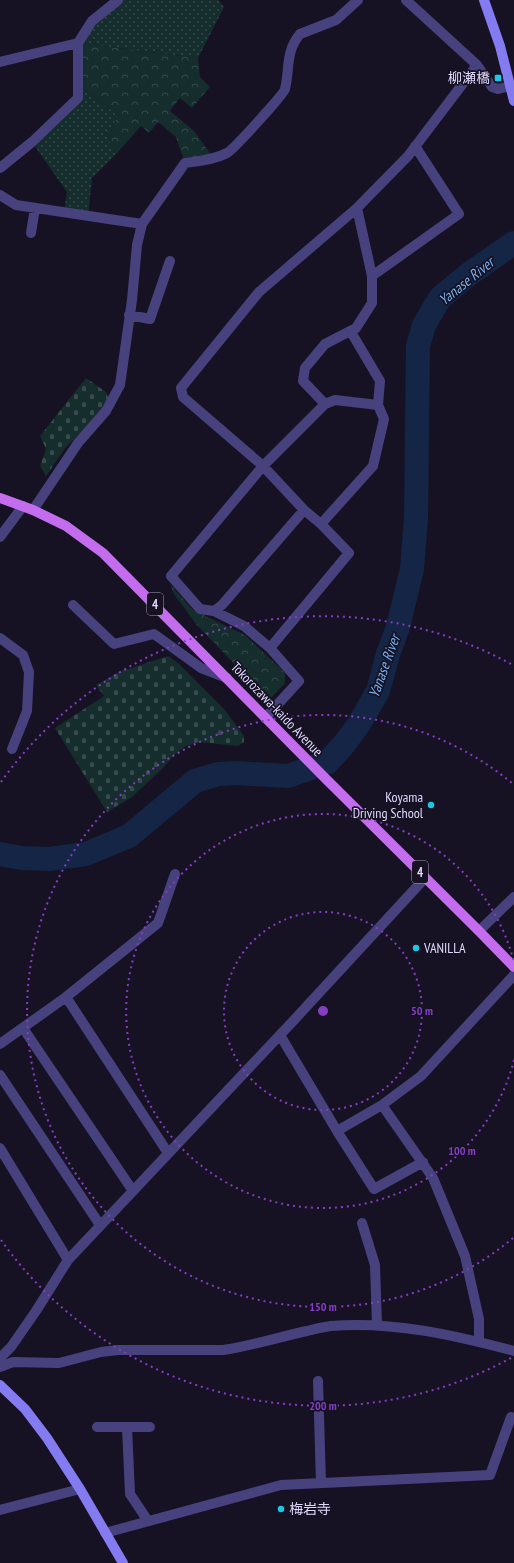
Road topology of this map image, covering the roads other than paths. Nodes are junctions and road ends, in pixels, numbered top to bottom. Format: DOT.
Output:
graph roads {
  1 [pos="118,0"];
  2 [pos="358,0"];
  3 [pos="406,0"];
  4 [pos="484,0"];
  5 [pos="78,42"];
  6 [pos="0,62"];
  7 [pos="477,65"];
  8 [pos="511,86"];
  9 [pos="514,101"];
  10 [pos="415,146"];
  11 [pos="0,168"];
  12 [pos="0,195"];
  13 [pos="35,208"];
  14 [pos="357,208"];
  15 [pos="142,224"];
  16 [pos="31,233"];
  17 [pos="170,262"];
  18 [pos="372,276"];
  19 [pos="129,315"];
  20 [pos="351,332"];
  21 [pos="325,404"];
  22 [pos="378,405"];
  23 [pos="263,466"];
  24 [pos="0,498"];
  25 [pos="23,506"];
  26 [pos="33,510"];
  27 [pos="304,510"];
  28 [pos="321,524"];
  29 [pos="0,537"];
  30 [pos="73,605"];
  31 [pos="214,611"];
  32 [pos="0,638"];
  33 [pos="270,648"];
  34 [pos="227,678"];
  35 [pos="265,718"];
  36 [pos="12,749"];
  37 [pos="175,874"];
  38 [pos="425,878"];
  39 [pos="514,897"];
  40 [pos="479,931"];
  41 [pos="514,967"];
  42 [pos="514,975"];
  43 [pos="66,997"];
  44 [pos="23,1028"];
  45 [pos="280,1035"];
  46 [pos="0,1044"];
  47 [pos="0,1075"];
  48 [pos="382,1105"];
  49 [pos="337,1131"];
  50 [pos="0,1148"];
  51 [pos="168,1153"];
  52 [pos="423,1162"];
  53 [pos="133,1191"];
  54 [pos="362,1223"];
  55 [pos="100,1225"];
  56 [pos="68,1260"];
  57 [pos="377,1325"];
  58 [pos="479,1341"];
  59 [pos="514,1351"];
  60 [pos="0,1358"];
  61 [pos="0,1367"];
  62 [pos="318,1381"];
  63 [pos="0,1385"];
  64 [pos="511,1417"];
  65 [pos="97,1427"];
  66 [pos="127,1427"];
  67 [pos="150,1427"];
  68 [pos="321,1483"];
  69 [pos="80,1489"];
  70 [pos="0,1510"];
  71 [pos="148,1521"];
  72 [pos="105,1532"];
  73 [pos="123,1563"];
  1 -- 5 [label="street"];
  2 -- 15 [label="street"];
  3 -- 7 [label="street"];
  4 -- 8 [label="street"];
  5 -- 6 [label="street"];
  5 -- 11 [label="street"];
  7 -- 8 [label="street"];
  7 -- 10 [label="street"];
  8 -- 9 [label="street"];
  10 -- 14 [label="street"];
  10 -- 18 [label="street"];
  12 -- 13 [label="street"];
  13 -- 15 [label="street"];
  13 -- 16 [label="street"];
  14 -- 18 [label="street"];
  14 -- 23 [label="street"];
  15 -- 19 [label="street"];
  17 -- 19 [label="street"];
  18 -- 20 [label="street"];
  19 -- 26 [label="street"];
  20 -- 21 [label="street"];
  20 -- 22 [label="street"];
  21 -- 22 [label="street"];
  21 -- 23 [label="street"];
  22 -- 28 [label="street"];
  23 -- 27 [label="street"];
  23 -- 31 [label="street"];
  24 -- 25 [label="main road, Tokorozawa-kaido Avenue / 4"];
  25 -- 26 [label="main road, Tokorozawa-kaido Avenue / 4"];
  25 -- 29 [label="street"];
  26 -- 34 [label="main road, Tokorozawa-kaido Avenue / 4"];
  27 -- 28 [label="street"];
  27 -- 31 [label="street"];
  28 -- 33 [label="street"];
  30 -- 34 [label="street"];
  31 -- 33 [label="street"];
  32 -- 36 [label="street"];
  33 -- 35 [label="street"];
  34 -- 35 [label="main road, Tokorozawa-kaido Avenue / 4"];
  35 -- 38 [label="main road, Tokorozawa-kaido Avenue / 4"];
  37 -- 43 [label="street"];
  38 -- 40 [label="main road, Tokorozawa-kaido Avenue / 4"];
  38 -- 45 [label="street"];
  39 -- 40 [label="street"];
  40 -- 41 [label="main road, Tokorozawa-kaido Avenue / 4"];
  42 -- 48 [label="street"];
  43 -- 44 [label="street"];
  43 -- 51 [label="street"];
  44 -- 46 [label="street"];
  44 -- 53 [label="street"];
  45 -- 49 [label="street"];
  45 -- 51 [label="street"];
  47 -- 55 [label="street"];
  48 -- 49 [label="street"];
  48 -- 52 [label="street"];
  49 -- 52 [label="street"];
  50 -- 56 [label="street"];
  51 -- 53 [label="street"];
  52 -- 58 [label="street"];
  53 -- 55 [label="street"];
  54 -- 57 [label="street"];
  55 -- 56 [label="street"];
  56 -- 60 [label="street"];
  57 -- 58 [label="street"];
  57 -- 61 [label="street"];
  58 -- 59 [label="street"];
  62 -- 68 [label="street"];
  63 -- 69 [label="street"];
  64 -- 68 [label="street"];
  65 -- 66 [label="street"];
  66 -- 67 [label="street"];
  66 -- 71 [label="street"];
  68 -- 71 [label="street"];
  69 -- 70 [label="street"];
  69 -- 72 [label="street"];
  71 -- 72 [label="street"];
  72 -- 73 [label="street"];
}
